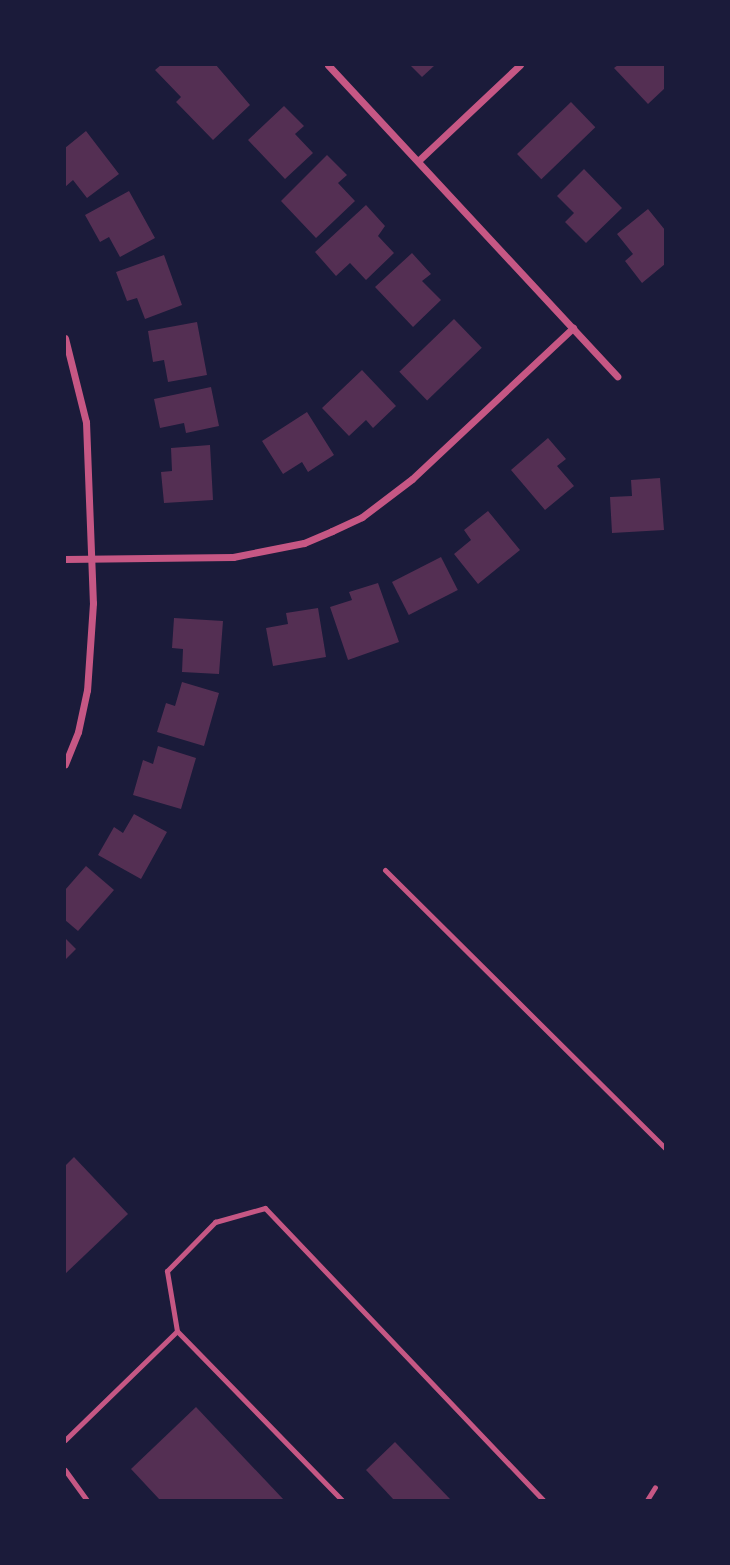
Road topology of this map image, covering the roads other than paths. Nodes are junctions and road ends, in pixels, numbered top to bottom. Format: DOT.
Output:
graph roads {
  1 [pos="328,65"];
  2 [pos="520,65"];
  3 [pos="418,161"];
  4 [pos="573,328"];
  5 [pos="65,338"];
  6 [pos="617,376"];
  7 [pos="92,558"];
  8 [pos="65,559"];
  9 [pos="65,764"];
  10 [pos="385,870"];
  11 [pos="665,1148"];
  12 [pos="177,1331"];
  13 [pos="65,1440"];
  14 [pos="65,1470"];
  15 [pos="656,1487"];
  16 [pos="87,1500"];
  17 [pos="342,1500"];
  18 [pos="543,1500"];
  19 [pos="647,1500"];
  1 -- 3 [label="street"];
  2 -- 3 [label="street"];
  3 -- 4 [label="street"];
  4 -- 6 [label="street"];
  4 -- 7 [label="street"];
  5 -- 7 [label="street"];
  7 -- 8 [label="street"];
  7 -- 9 [label="street"];
  10 -- 11 [label="lane"];
  12 -- 13 [label="lane"];
  12 -- 17 [label="lane"];
  12 -- 18 [label="lane"];
  14 -- 16 [label="lane"];
  15 -- 19 [label="lane"];
}
